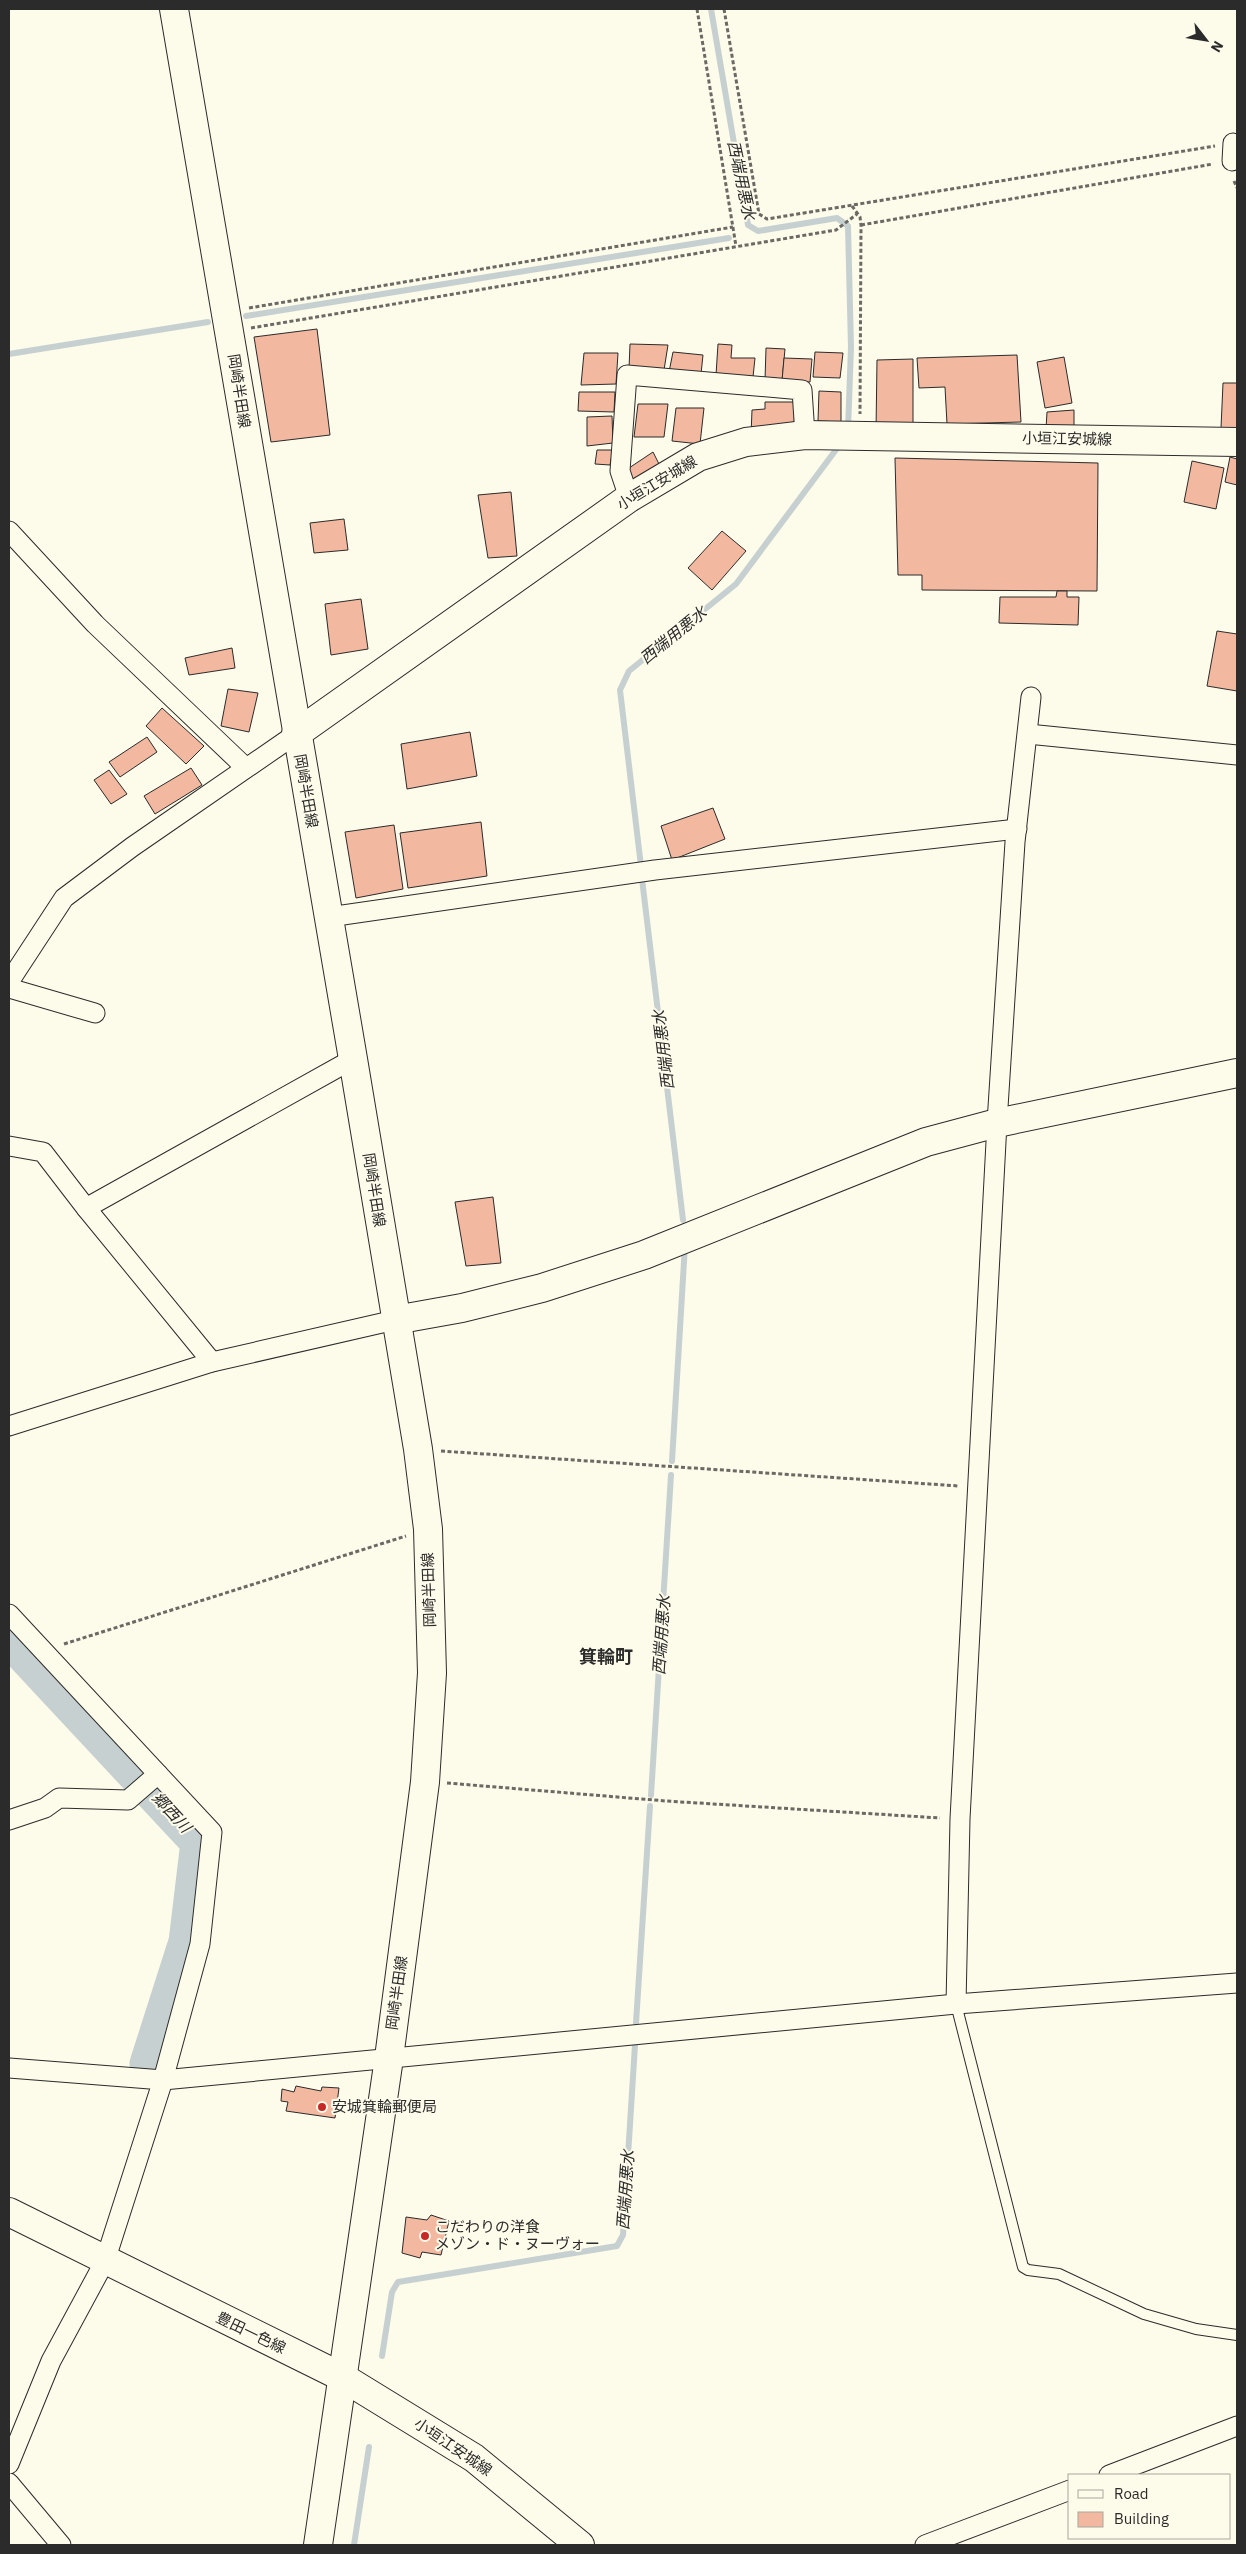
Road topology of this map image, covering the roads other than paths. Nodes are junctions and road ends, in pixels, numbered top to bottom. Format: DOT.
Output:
graph roads {
  1 [pos="174,9"];
  2 [pos="805,435"];
  3 [pos="1237,442"];
  4 [pos="629,498"];
  5 [pos="9,532"];
  6 [pos="1031,697"];
  7 [pos="296,734"];
  8 [pos="1028,734"];
  9 [pos="1237,755"];
  10 [pos="246,767"];
  11 [pos="1017,829"];
  12 [pos="329,917"];
  13 [pos="9,982"];
  14 [pos="9,988"];
  15 [pos="95,1013"];
  16 [pos="353,1059"];
  17 [pos="1237,1073"];
  18 [pos="997,1123"];
  19 [pos="9,1146"];
  20 [pos="86,1208"];
  21 [pos="395,1320"];
  22 [pos="212,1362"];
  23 [pos="9,1426"];
  24 [pos="9,1614"];
  25 [pos="158,1774"];
  26 [pos="9,1820"];
  27 [pos="1237,1982"];
  28 [pos="956,2004"];
  29 [pos="389,2058"];
  30 [pos="9,2068"];
  31 [pos="163,2080"];
  32 [pos="9,2212"];
  33 [pos="105,2261"];
  34 [pos="1237,2335"];
  35 [pos="342,2377"];
  36 [pos="1237,2426"];
  37 [pos="9,2464"];
  38 [pos="1112,2474"];
  39 [pos="9,2483"];
  40 [pos="1068,2491"];
  41 [pos="61,2545"];
  42 [pos="318,2545"];
  43 [pos="580,2545"];
  44 [pos="925,2545"];
  1 -- 7 [label="main road, 岡崎半田線"];
  2 -- 3 [label="main road, 小垣江安城線"];
  2 -- 4 [label="main road, 小垣江安城線"];
  2 -- 4 [label="street"];
  4 -- 7 [label="main road, 小垣江安城線"];
  5 -- 10 [label="street"];
  6 -- 8 [label="street"];
  7 -- 10 [label="street"];
  7 -- 12 [label="main road, 岡崎半田線"];
  8 -- 9 [label="street"];
  8 -- 11 [label="street"];
  10 -- 13 [label="street"];
  11 -- 12 [label="street"];
  11 -- 18 [label="street"];
  12 -- 16 [label="main road, 岡崎半田線"];
  14 -- 15 [label="street"];
  16 -- 20 [label="street"];
  16 -- 21 [label="main road, 岡崎半田線"];
  17 -- 18 [label="main road"];
  18 -- 21 [label="main road"];
  18 -- 28 [label="street"];
  19 -- 20 [label="street"];
  20 -- 22 [label="street"];
  21 -- 22 [label="street"];
  21 -- 29 [label="main road, 岡崎半田線"];
  22 -- 23 [label="street"];
  24 -- 25 [label="street"];
  25 -- 26 [label="street"];
  25 -- 31 [label="street"];
  27 -- 28 [label="street"];
  28 -- 29 [label="street"];
  28 -- 34 [label="lane"];
  29 -- 31 [label="street"];
  29 -- 35 [label="main road, 岡崎半田線"];
  30 -- 31 [label="street"];
  31 -- 33 [label="street"];
  32 -- 33 [label="main road, 豊田一色線"];
  33 -- 35 [label="main road, 豊田一色線"];
  33 -- 37 [label="street"];
  35 -- 42 [label="main road"];
  35 -- 43 [label="main road, 小垣江安城線"];
  36 -- 38 [label="street"];
  39 -- 41 [label="street"];
  40 -- 44 [label="street"];
}
